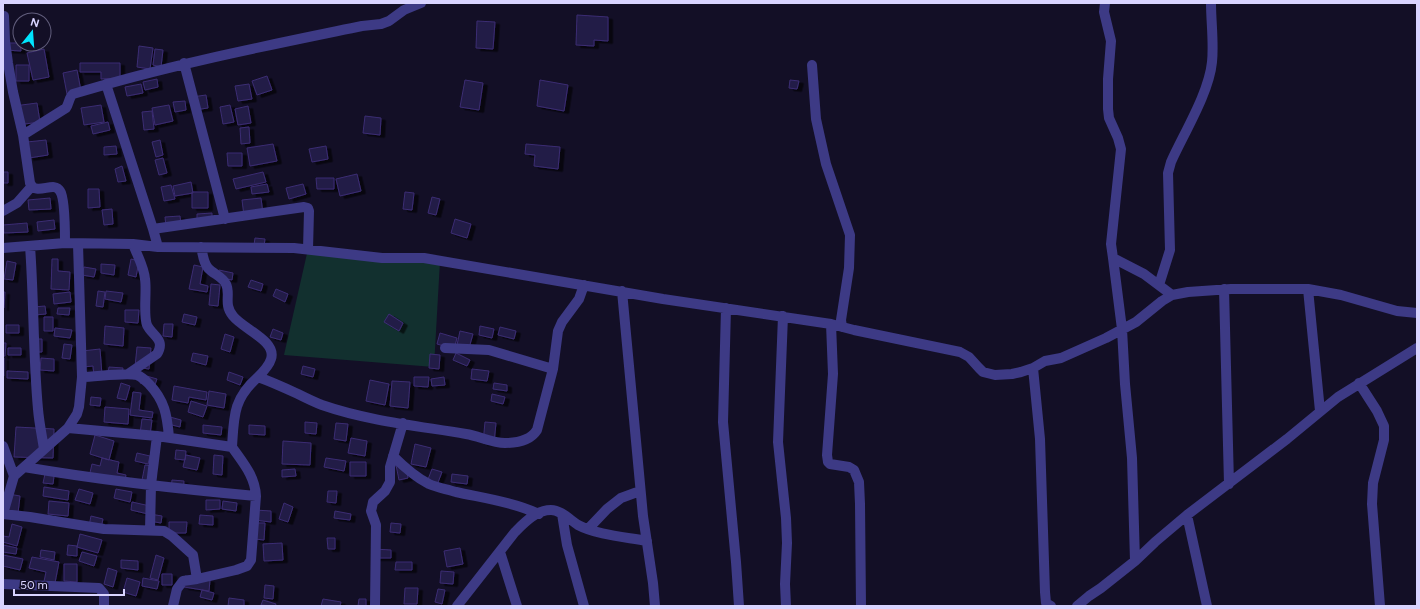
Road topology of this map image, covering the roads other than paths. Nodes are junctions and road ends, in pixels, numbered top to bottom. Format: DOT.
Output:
graph roads {
  1 [pos="421,3"];
  2 [pos="1105,3"];
  3 [pos="1211,3"];
  4 [pos="4,16"];
  5 [pos="184,63"];
  6 [pos="812,66"];
  7 [pos="106,84"];
  8 [pos="23,135"];
  9 [pos="32,186"];
  10 [pos="3,210"];
  11 [pos="225,219"];
  12 [pos="153,229"];
  13 [pos="65,243"];
  14 [pos="78,244"];
  15 [pos="133,244"];
  16 [pos="30,246"];
  17 [pos="158,247"];
  18 [pos="201,247"];
  19 [pos="3,248"];
  20 [pos="308,249"];
  21 [pos="1113,258"];
  22 [pos="584,285"];
  23 [pos="1159,285"];
  24 [pos="1224,289"];
  25 [pos="1308,289"];
  26 [pos="622,291"];
  27 [pos="1172,295"];
  28 [pos="726,308"];
  29 [pos="1417,313"];
  30 [pos="783,316"];
  31 [pos="831,324"];
  32 [pos="842,327"];
  33 [pos="1122,329"];
  34 [pos="445,348"];
  35 [pos="1417,348"];
  36 [pos="1033,368"];
  37 [pos="553,369"];
  38 [pos="128,374"];
  39 [pos="82,377"];
  40 [pos="258,377"];
  41 [pos="1359,384"];
  42 [pos="1320,410"];
  43 [pos="403,423"];
  44 [pos="68,428"];
  45 [pos="158,436"];
  46 [pos="170,437"];
  47 [pos="3,446"];
  48 [pos="232,447"];
  49 [pos="44,449"];
  50 [pos="393,456"];
  51 [pos="24,467"];
  52 [pos="14,476"];
  53 [pos="1229,484"];
  54 [pos="151,486"];
  55 [pos="640,491"];
  56 [pos="256,496"];
  57 [pos="3,514"];
  58 [pos="539,514"];
  59 [pos="562,514"];
  60 [pos="1186,515"];
  61 [pos="588,529"];
  62 [pos="150,530"];
  63 [pos="647,541"];
  64 [pos="500,552"];
  65 [pos="1135,561"];
  66 [pos="197,579"];
  67 [pos="3,584"];
  68 [pos="104,606"];
  69 [pos="173,606"];
  70 [pos="375,606"];
  71 [pos="457,606"];
  72 [pos="517,606"];
  73 [pos="584,606"];
  74 [pos="655,606"];
  75 [pos="739,606"];
  76 [pos="786,606"];
  77 [pos="862,606"];
  78 [pos="1051,606"];
  79 [pos="1077,606"];
  80 [pos="1207,606"];
  81 [pos="1380,606"];
  1 -- 5 [label="street"];
  2 -- 21 [label="street"];
  3 -- 23 [label="street"];
  4 -- 8 [label="street"];
  5 -- 7 [label="street"];
  5 -- 11 [label="street"];
  6 -- 32 [label="street"];
  7 -- 8 [label="street"];
  7 -- 12 [label="street"];
  8 -- 9 [label="street"];
  9 -- 10 [label="street"];
  9 -- 13 [label="street"];
  11 -- 12 [label="street"];
  11 -- 20 [label="street"];
  12 -- 17 [label="street"];
  13 -- 14 [label="street"];
  13 -- 16 [label="street"];
  14 -- 15 [label="street"];
  14 -- 39 [label="street"];
  15 -- 17 [label="street"];
  15 -- 38 [label="street"];
  16 -- 19 [label="street"];
  16 -- 49 [label="street"];
  17 -- 18 [label="street"];
  18 -- 20 [label="street"];
  18 -- 40 [label="street"];
  20 -- 22 [label="street"];
  21 -- 23 [label="street"];
  21 -- 33 [label="street"];
  22 -- 26 [label="street"];
  22 -- 37 [label="street"];
  23 -- 27 [label="street"];
  24 -- 25 [label="street"];
  24 -- 27 [label="street"];
  24 -- 53 [label="street"];
  25 -- 29 [label="street"];
  25 -- 42 [label="street"];
  26 -- 28 [label="street"];
  26 -- 55 [label="street"];
  27 -- 33 [label="street"];
  28 -- 30 [label="street"];
  28 -- 75 [label="street"];
  30 -- 31 [label="street"];
  30 -- 76 [label="street"];
  31 -- 32 [label="street"];
  31 -- 77 [label="street"];
  32 -- 36 [label="street"];
  33 -- 36 [label="street"];
  33 -- 65 [label="street"];
  34 -- 37 [label="street"];
  35 -- 41 [label="street"];
  36 -- 78 [label="street"];
  37 -- 43 [label="street"];
  38 -- 39 [label="street"];
  38 -- 46 [label="street"];
  39 -- 44 [label="street"];
  40 -- 43 [label="street"];
  40 -- 48 [label="street"];
  41 -- 42 [label="street"];
  41 -- 81 [label="street"];
  42 -- 53 [label="street"];
  43 -- 50 [label="street"];
  44 -- 45 [label="street"];
  44 -- 49 [label="street"];
  45 -- 46 [label="street"];
  45 -- 54 [label="street"];
  46 -- 48 [label="street"];
  47 -- 52 [label="street"];
  48 -- 56 [label="street"];
  49 -- 51 [label="street"];
  50 -- 58 [label="street"];
  50 -- 70 [label="street"];
  51 -- 52 [label="street"];
  51 -- 54 [label="street"];
  52 -- 57 [label="street"];
  53 -- 60 [label="street"];
  54 -- 56 [label="street"];
  54 -- 62 [label="street"];
  55 -- 61 [label="street"];
  55 -- 63 [label="street"];
  56 -- 66 [label="street"];
  57 -- 62 [label="street"];
  58 -- 59 [label="street"];
  58 -- 64 [label="street"];
  59 -- 61 [label="street"];
  59 -- 73 [label="street"];
  60 -- 65 [label="street"];
  60 -- 80 [label="street"];
  61 -- 63 [label="street"];
  62 -- 66 [label="street"];
  63 -- 74 [label="street"];
  64 -- 71 [label="street"];
  64 -- 72 [label="street"];
  65 -- 79 [label="street"];
  66 -- 69 [label="street"];
  67 -- 68 [label="street"];
}
